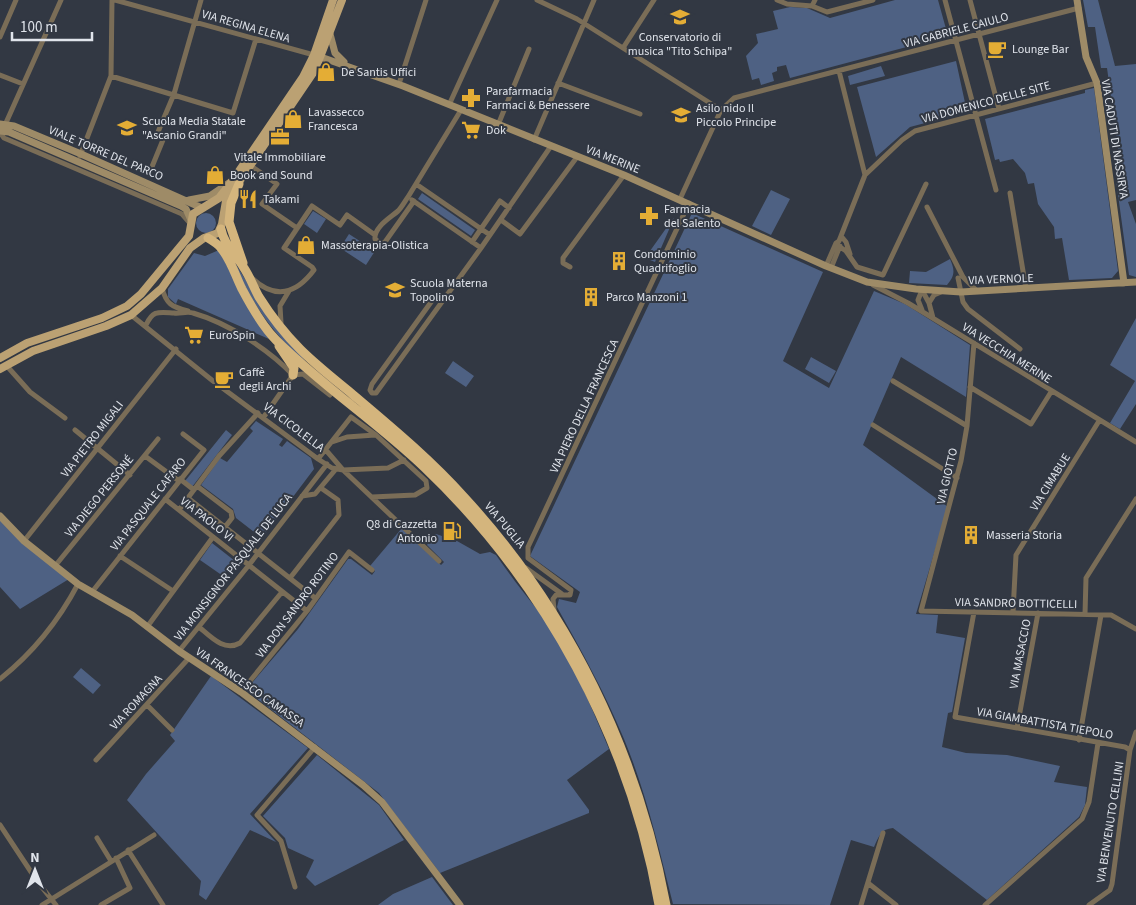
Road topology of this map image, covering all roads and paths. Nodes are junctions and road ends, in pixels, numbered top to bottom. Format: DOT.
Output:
graph roads {
  1 [pos="16,0"];
  2 [pos="60,0"];
  3 [pos="114,0"];
  4 [pos="202,0"];
  5 [pos="333,0"];
  6 [pos="342,0"];
  7 [pos="426,0"];
  8 [pos="498,0"];
  9 [pos="537,0"];
  10 [pos="594,0"];
  11 [pos="654,0"];
  12 [pos="777,0"];
  13 [pos="815,0"];
  14 [pos="872,0"];
  15 [pos="945,0"];
  16 [pos="970,0"];
  17 [pos="1077,0"];
  18 [pos="812,6"];
  19 [pos="1078,8"];
  20 [pos="196,22"];
  21 [pos="584,24"];
  22 [pos="330,34"];
  23 [pos="980,34"];
  24 [pos="0,37"];
  25 [pos="256,39"];
  26 [pos="956,41"];
  27 [pos="623,48"];
  28 [pos="530,49"];
  29 [pos="317,56"];
  30 [pos="348,66"];
  31 [pos="839,71"];
  32 [pos="0,74"];
  33 [pos="111,76"];
  34 [pos="558,83"];
  35 [pos="1097,83"];
  36 [pos="23,84"];
  37 [pos="399,84"];
  38 [pos="174,94"];
  39 [pos="449,105"];
  40 [pos="999,109"];
  41 [pos="461,110"];
  42 [pos="721,110"];
  43 [pos="640,114"];
  44 [pos="975,116"];
  45 [pos="498,125"];
  46 [pos="1,128"];
  47 [pos="534,140"];
  48 [pos="550,146"];
  49 [pos="577,156"];
  50 [pos="79,158"];
  51 [pos="252,166"];
  52 [pos="149,174"];
  53 [pos="624,175"];
  54 [pos="865,175"];
  55 [pos="236,182"];
  56 [pos="416,184"];
  57 [pos="926,184"];
  58 [pos="996,190"];
  59 [pos="1010,193"];
  60 [pos="408,197"];
  61 [pos="680,199"];
  62 [pos="186,200"];
  63 [pos="414,201"];
  64 [pos="689,203"];
  65 [pos="204,207"];
  66 [pos="927,207"];
  67 [pos="509,208"];
  68 [pos="222,219"];
  69 [pos="500,220"];
  70 [pos="191,223"];
  71 [pos="297,228"];
  72 [pos="221,229"];
  73 [pos="481,229"];
  74 [pos="375,235"];
  75 [pos="490,235"];
  76 [pos="206,238"];
  77 [pos="840,238"];
  78 [pos="472,242"];
  79 [pos="481,248"];
  80 [pos="840,248"];
  81 [pos="851,257"];
  82 [pos="570,267"];
  83 [pos="828,267"];
  84 [pos="245,269"];
  85 [pos="961,278"];
  86 [pos="867,282"];
  87 [pos="1136,282"];
  88 [pos="1124,283"];
  89 [pos="162,288"];
  90 [pos="1026,289"];
  91 [pos="922,290"];
  92 [pos="289,291"];
  93 [pos="978,291"];
  94 [pos="943,292"];
  95 [pos="961,292"];
  96 [pos="444,299"];
  97 [pos="929,303"];
  98 [pos="191,312"];
  99 [pos="131,314"];
  100 [pos="926,314"];
  101 [pos="935,320"];
  102 [pos="146,325"];
  103 [pos="282,329"];
  104 [pos="409,332"];
  105 [pos="416,338"];
  106 [pos="275,339"];
  107 [pos="974,343"];
  108 [pos="176,349"];
  109 [pos="1020,349"];
  110 [pos="0,358"];
  111 [pos="3,367"];
  112 [pos="293,375"];
  113 [pos="893,381"];
  114 [pos="970,387"];
  115 [pos="1052,392"];
  116 [pos="330,396"];
  117 [pos="258,414"];
  118 [pos="65,418"];
  119 [pos="263,418"];
  120 [pos="1099,421"];
  121 [pos="873,425"];
  122 [pos="967,426"];
  123 [pos="75,430"];
  124 [pos="183,434"];
  125 [pos="376,435"];
  126 [pos="158,439"];
  127 [pos="1136,442"];
  128 [pos="331,443"];
  129 [pos="98,448"];
  130 [pos="325,450"];
  131 [pos="145,456"];
  132 [pos="318,458"];
  133 [pos="404,460"];
  134 [pos="338,461"];
  135 [pos="331,467"];
  136 [pos="343,470"];
  137 [pos="130,475"];
  138 [pos="957,478"];
  139 [pos="179,480"];
  140 [pos="195,488"];
  141 [pos="321,488"];
  142 [pos="302,496"];
  143 [pos="372,497"];
  144 [pos="188,498"];
  145 [pos="165,499"];
  146 [pos="1136,499"];
  147 [pos="179,510"];
  148 [pos="0,516"];
  149 [pos="225,527"];
  150 [pos="213,537"];
  151 [pos="24,541"];
  152 [pos="257,552"];
  153 [pos="120,556"];
  154 [pos="439,560"];
  155 [pos="519,561"];
  156 [pos="249,565"];
  157 [pos="55,566"];
  158 [pos="372,570"];
  159 [pos="290,578"];
  160 [pos="78,584"];
  161 [pos="92,592"];
  162 [pos="173,592"];
  163 [pos="282,592"];
  164 [pos="562,594"];
  165 [pos="315,598"];
  166 [pos="307,611"];
  167 [pos="921,611"];
  168 [pos="974,612"];
  169 [pos="1013,612"];
  170 [pos="1038,613"];
  171 [pos="1085,614"];
  172 [pos="1101,615"];
  173 [pos="561,624"];
  174 [pos="147,627"];
  175 [pos="199,627"];
  176 [pos="1136,628"];
  177 [pos="179,651"];
  178 [pos="189,658"];
  179 [pos="0,679"];
  180 [pos="242,692"];
  181 [pos="147,704"];
  182 [pos="1017,728"];
  183 [pos="172,730"];
  184 [pos="1136,732"];
  185 [pos="1079,740"];
  186 [pos="1098,743"];
  187 [pos="315,747"];
  188 [pos="1130,750"];
  189 [pos="96,760"];
  190 [pos="0,824"];
  191 [pos="883,833"];
  192 [pos="154,835"];
  193 [pos="97,838"];
  194 [pos="128,850"];
  195 [pos="654,851"];
  196 [pos="114,859"];
  197 [pos="868,883"];
  198 [pos="295,887"];
  199 [pos="52,898"];
  200 [pos="988,904"];
  201 [pos="42,905"];
  202 [pos="56,905"];
  203 [pos="100,905"];
  204 [pos="163,905"];
  205 [pos="460,905"];
  206 [pos="659,905"];
  207 [pos="666,905"];
  208 [pos="672,905"];
  209 [pos="861,905"];
  210 [pos="896,905"];
  211 [pos="1089,905"];
  1 -- 24 [label="street"];
  2 -- 36 [label="street"];
  3 -- 20 [label="street, VIA REGINA ELENA"];
  3 -- 33 [label="street"];
  4 -- 20 [label="street"];
  5 -- 29 [label="main road"];
  6 -- 22 [label="main road"];
  7 -- 37 [label="street"];
  8 -- 39 [label="street"];
  9 -- 21 [label="street"];
  10 -- 21 [label="street"];
  11 -- 27 [label="street"];
  12 -- 18 [label="street"];
  13 -- 18 [label="street"];
  14 -- 18 [label="street"];
  15 -- 26 [label="street"];
  16 -- 23 [label="street"];
  17 -- 19 [label="street, VIA CADUTI DI NASSIRYA"];
  19 -- 23 [label="street, VIA GABRIELE CAIULO"];
  19 -- 35 [label="street, VIA CADUTI DI NASSIRYA"];
  20 -- 25 [label="street, VIA REGINA ELENA"];
  20 -- 38 [label="street"];
  21 -- 27 [label="street"];
  21 -- 34 [label="street"];
  22 -- 29 [label="main road"];
  22 -- 30 [label="street"];
  23 -- 26 [label="street, VIA GABRIELE CAIULO"];
  23 -- 40 [label="street"];
  25 -- 29 [label="street, VIA REGINA ELENA"];
  25 -- 38 [label="street"];
  26 -- 31 [label="street, VIA GABRIELE CAIULO"];
  26 -- 44 [label="street"];
  27 -- 42 [label="street"];
  28 -- 45 [label="street"];
  29 -- 30 [label="street, VIA MERINE"];
  29 -- 51 [label="main road"];
  29 -- 55 [label="main road"];
  30 -- 37 [label="street, VIA MERINE"];
  31 -- 42 [label="street, VIA GABRIELE CAIULO"];
  31 -- 54 [label="street"];
  32 -- 36 [label="street"];
  33 -- 38 [label="street"];
  33 -- 50 [label="street"];
  34 -- 43 [label="street"];
  34 -- 47 [label="street"];
  35 -- 40 [label="street, VIA DOMENICO DELLE SITE"];
  35 -- 88 [label="street, VIA CADUTI DI NASSIRYA"];
  36 -- 46 [label="street"];
  37 -- 39 [label="street, VIA MERINE"];
  38 -- 52 [label="street"];
  39 -- 41 [label="street, VIA MERINE"];
  40 -- 44 [label="street, VIA DOMENICO DELLE SITE"];
  41 -- 45 [label="street, VIA MERINE"];
  41 -- 56 [label="street"];
  42 -- 61 [label="street"];
  44 -- 54 [label="street, VIA DOMENICO DELLE SITE"];
  44 -- 58 [label="street"];
  45 -- 47 [label="street, VIA MERINE"];
  46 -- 50 [label="street, VIALE TORRE DEL PARCO"];
  46 -- 70 [label="street"];
  47 -- 48 [label="street, VIA MERINE"];
  48 -- 49 [label="street, VIA MERINE"];
  48 -- 67 [label="street"];
  49 -- 53 [label="street, VIA MERINE"];
  49 -- 69 [label="street"];
  50 -- 62 [label="street, VIALE TORRE DEL PARCO"];
  50 -- 70 [label="street, VIALE TORRE DEL PARCO"];
  51 -- 55 [label="main road"];
  51 -- 71 [label="street"];
  53 -- 61 [label="street, VIA MERINE"];
  53 -- 82 [label="street"];
  54 -- 77 [label="street"];
  55 -- 62 [label="street"];
  55 -- 65 [label="main road"];
  55 -- 68 [label="main road"];
  55 -- 84 [label="highway"];
  56 -- 60 [label="street"];
  56 -- 73 [label="street"];
  57 -- 81 [label="street"];
  59 -- 90 [label="street"];
  60 -- 63 [label="street"];
  60 -- 74 [label="street"];
  61 -- 64 [label="street, VIA MERINE"];
  62 -- 65 [label="street, VIALE TORRE DEL PARCO"];
  63 -- 74 [label="street"];
  63 -- 78 [label="street"];
  64 -- 83 [label="street, VIA MERINE"];
  64 -- 164 [label="street, VIA PIERO DELLA FRANCESCA"];
  65 -- 68 [label="main road"];
  65 -- 70 [label="main road"];
  66 -- 85 [label="street"];
  67 -- 69 [label="street"];
  67 -- 73 [label="street"];
  68 -- 72 [label="main road"];
  69 -- 75 [label="street"];
  70 -- 76 [label="main road"];
  70 -- 110 [label="main road"];
  71 -- 74 [label="street"];
  71 -- 92 [label="street"];
  72 -- 76 [label="main road"];
  72 -- 84 [label="highway, VIA PUGLIA"];
  73 -- 75 [label="street"];
  73 -- 78 [label="street"];
  75 -- 79 [label="street"];
  76 -- 89 [label="main road"];
  76 -- 106 [label="highway, VIA PUGLIA"];
  77 -- 80 [label="street"];
  77 -- 81 [label="street"];
  77 -- 83 [label="street"];
  78 -- 79 [label="street"];
  79 -- 96 [label="street"];
  80 -- 81 [label="street"];
  80 -- 83 [label="street"];
  83 -- 86 [label="street, VIA MERINE"];
  84 -- 92 [label="street"];
  84 -- 103 [label="highway, VIA PUGLIA"];
  85 -- 93 [label="street"];
  85 -- 94 [label="street"];
  85 -- 95 [label="street"];
  86 -- 91 [label="street, VIA VERNOLE"];
  86 -- 100 [label="street, VIA VECCHIA MERINE"];
  87 -- 88 [label="street, VIA VERNOLE"];
  88 -- 90 [label="street, VIA VERNOLE"];
  89 -- 98 [label="street"];
  89 -- 99 [label="main road"];
  90 -- 93 [label="street, VIA VERNOLE"];
  91 -- 94 [label="street, VIA VERNOLE"];
  91 -- 97 [label="street"];
  91 -- 100 [label="street"];
  92 -- 103 [label="street"];
  93 -- 95 [label="street, VIA VERNOLE"];
  94 -- 95 [label="street, VIA VERNOLE"];
  94 -- 97 [label="street"];
  95 -- 109 [label="street"];
  96 -- 104 [label="street"];
  96 -- 105 [label="street"];
  97 -- 101 [label="street"];
  98 -- 102 [label="street"];
  98 -- 112 [label="street"];
  99 -- 102 [label="street, VIA CICOLELLA"];
  99 -- 111 [label="main road"];
  100 -- 101 [label="street, VIA VECCHIA MERINE"];
  101 -- 107 [label="street, VIA VECCHIA MERINE"];
  102 -- 108 [label="street, VIA CICOLELLA"];
  103 -- 155 [label="highway, VIA PUGLIA"];
  104 -- 105 [label="street"];
  104 -- 105 [label="street"];
  106 -- 112 [label="highway"];
  106 -- 206 [label="highway, VIA PUGLIA"];
  107 -- 114 [label="street, VIA GIOTTO"];
  107 -- 115 [label="street, VIA VECCHIA MERINE"];
  108 -- 117 [label="street, VIA CICOLELLA"];
  108 -- 129 [label="street, VIA PIETRO MIGALI"];
  111 -- 118 [label="street"];
  112 -- 116 [label="street"];
  112 -- 119 [label="street"];
  113 -- 122 [label="street"];
  114 -- 115 [label="street"];
  114 -- 122 [label="street, VIA GIOTTO"];
  115 -- 120 [label="street, VIA VECCHIA MERINE"];
  117 -- 119 [label="street, VIA CICOLELLA"];
  117 -- 140 [label="street"];
  119 -- 132 [label="street, VIA CICOLELLA"];
  120 -- 127 [label="street, VIA VECCHIA MERINE"];
  120 -- 169 [label="street, VIA CIMABUE"];
  121 -- 138 [label="street"];
  122 -- 138 [label="street, VIA GIOTTO"];
  123 -- 129 [label="street"];
  124 -- 139 [label="street, VIA PASQUALE CAFARO"];
  125 -- 128 [label="street"];
  125 -- 128 [label="street"];
  125 -- 133 [label="street"];
  126 -- 131 [label="street, VIA DIEGO PERSONÉ"];
  128 -- 130 [label="street"];
  129 -- 137 [label="street"];
  129 -- 151 [label="street, VIA PIETRO MIGALI"];
  130 -- 132 [label="street"];
  130 -- 134 [label="street"];
  131 -- 137 [label="street, VIA DIEGO PERSONÉ"];
  131 -- 139 [label="street"];
  132 -- 135 [label="street, VIA CICOLELLA"];
  133 -- 136 [label="street, VIA CICOLELLA"];
  133 -- 143 [label="street"];
  134 -- 135 [label="street"];
  134 -- 136 [label="street"];
  135 -- 136 [label="street, VIA CICOLELLA"];
  135 -- 141 [label="street, VIA MONSIGNOR PASQUALE DE LUCA"];
  135 -- 142 [label="street, VIA MONSIGNOR PASQUALE DE LUCA"];
  136 -- 143 [label="street"];
  137 -- 157 [label="street, VIA DIEGO PERSONÉ"];
  138 -- 167 [label="street, VIA GIOTTO"];
  139 -- 140 [label="street"];
  139 -- 145 [label="street, VIA PASQUALE CAFARO"];
  140 -- 144 [label="street"];
  140 -- 149 [label="street, VIA PAOLO VI"];
  141 -- 142 [label="street, VIA MONSIGNOR PASQUALE DE LUCA"];
  141 -- 159 [label="street"];
  142 -- 152 [label="street, VIA MONSIGNOR PASQUALE DE LUCA"];
  143 -- 154 [label="street"];
  144 -- 147 [label="street"];
  144 -- 149 [label="street, VIA PAOLO VI"];
  145 -- 147 [label="street, VIA PAOLO VI"];
  145 -- 153 [label="street, VIA PASQUALE CAFARO"];
  146 -- 171 [label="street"];
  147 -- 150 [label="street, VIA PAOLO VI"];
  148 -- 151 [label="street, VIA FRANCESCO CAMASSA"];
  149 -- 152 [label="street, VIA PAOLO VI"];
  150 -- 156 [label="street, VIA PAOLO VI"];
  150 -- 162 [label="street"];
  151 -- 157 [label="street, VIA FRANCESCO CAMASSA"];
  152 -- 156 [label="street, VIA MONSIGNOR PASQUALE DE LUCA"];
  152 -- 159 [label="street, VIA PAOLO VI"];
  153 -- 161 [label="street, VIA PASQUALE CAFARO"];
  153 -- 162 [label="street"];
  155 -- 164 [label="street"];
  155 -- 173 [label="highway, VIA PUGLIA"];
  156 -- 163 [label="street, VIA PAOLO VI"];
  156 -- 175 [label="street, VIA MONSIGNOR PASQUALE DE LUCA"];
  157 -- 160 [label="street, VIA FRANCESCO CAMASSA"];
  158 -- 165 [label="street, VIA DON SANDRO ROTINO"];
  159 -- 165 [label="street, VIA PAOLO VI"];
  160 -- 161 [label="street, VIA FRANCESCO CAMASSA"];
  160 -- 179 [label="street"];
  161 -- 174 [label="street, VIA FRANCESCO CAMASSA"];
  162 -- 174 [label="street"];
  163 -- 166 [label="street, VIA PAOLO VI"];
  163 -- 175 [label="street"];
  164 -- 173 [label="street, VIA PIERO DELLA FRANCESCA"];
  165 -- 166 [label="street, VIA DON SANDRO ROTINO"];
  166 -- 180 [label="street, VIA DON SANDRO ROTINO"];
  167 -- 168 [label="street, VIA SANDRO BOTTICELLI"];
  168 -- 169 [label="street, VIA SANDRO BOTTICELLI"];
  168 -- 182 [label="street, VIA GIAMBATTISTA TIEPOLO"];
  169 -- 170 [label="street, VIA SANDRO BOTTICELLI"];
  170 -- 171 [label="street, VIA SANDRO BOTTICELLI"];
  170 -- 182 [label="street, VIA MASACCIO"];
  171 -- 172 [label="street, VIA SANDRO BOTTICELLI"];
  172 -- 176 [label="street, VIA SANDRO BOTTICELLI"];
  172 -- 185 [label="street"];
  173 -- 195 [label="highway, VIA PUGLIA"];
  174 -- 177 [label="street, VIA FRANCESCO CAMASSA"];
  175 -- 177 [label="street, VIA MONSIGNOR PASQUALE DE LUCA"];
  177 -- 178 [label="street, VIA FRANCESCO CAMASSA"];
  178 -- 180 [label="street, VIA FRANCESCO CAMASSA"];
  178 -- 181 [label="street, VIA ROMAGNA"];
  180 -- 187 [label="street, VIA FRANCESCO CAMASSA"];
  181 -- 183 [label="street"];
  181 -- 189 [label="street, VIA ROMAGNA"];
  182 -- 185 [label="street, VIA GIAMBATTISTA TIEPOLO"];
  184 -- 188 [label="street, VIA BENVENUTO CELLINI"];
  185 -- 186 [label="street, VIA GIAMBATTISTA TIEPOLO"];
  186 -- 188 [label="street, VIA GIAMBATTISTA TIEPOLO"];
  186 -- 200 [label="street"];
  187 -- 198 [label="street"];
  187 -- 205 [label="street, VIA FRANCESCO CAMASSA"];
  188 -- 211 [label="street, VIA BENVENUTO CELLINI"];
  190 -- 199 [label="street"];
  191 -- 197 [label="street"];
  192 -- 194 [label="street"];
  193 -- 196 [label="street"];
  194 -- 196 [label="street"];
  194 -- 204 [label="street"];
  195 -- 207 [label="highway, VIA PUGLIA"];
  195 -- 208 [label="highway"];
  196 -- 199 [label="street"];
  196 -- 203 [label="street"];
  197 -- 209 [label="street"];
  197 -- 210 [label="street"];
  199 -- 201 [label="street"];
  199 -- 202 [label="street"];
}
